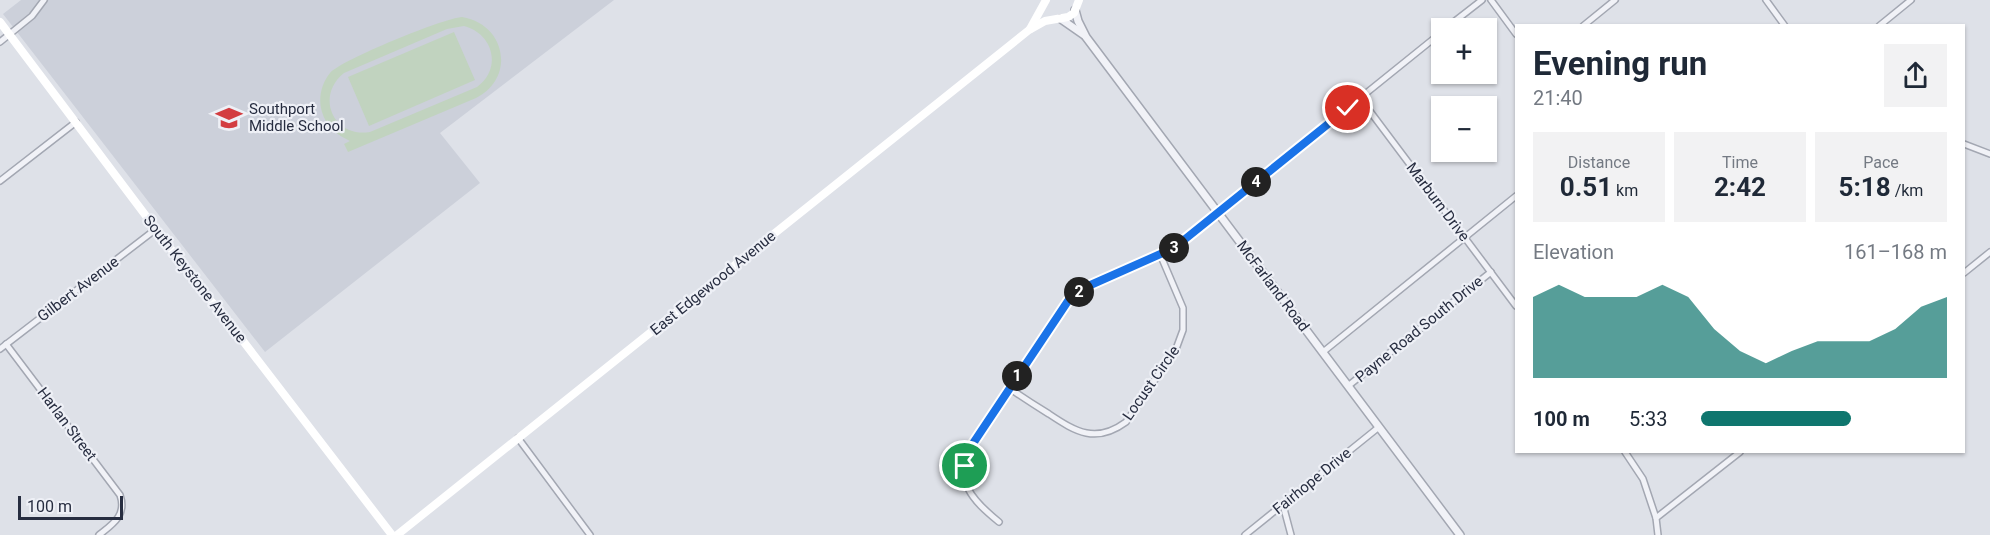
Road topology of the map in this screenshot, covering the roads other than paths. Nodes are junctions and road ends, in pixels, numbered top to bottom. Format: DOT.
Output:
graph roads {
  1 [pos="44,0"];
  2 [pos="1482,0"];
  3 [pos="1491,0"];
  4 [pos="1615,0"];
  5 [pos="1766,0"];
  6 [pos="1911,0"];
  7 [pos="1046,2"];
  8 [pos="1077,4"];
  9 [pos="1459,18"];
  10 [pos="1059,19"];
  11 [pos="0,22"];
  12 [pos="1585,24"];
  13 [pos="1784,24"];
  14 [pos="1881,24"];
  15 [pos="1029,30"];
  16 [pos="1515,33"];
  17 [pos="9,34"];
  18 [pos="1086,37"];
  19 [pos="1431,41"];
  20 [pos="0,42"];
  21 [pos="1360,98"];
  22 [pos="76,122"];
  23 [pos="1965,144"];
  24 [pos="1990,154"];
  25 [pos="0,181"];
  26 [pos="1515,197"];
  27 [pos="1218,212"];
  28 [pos="156,229"];
  29 [pos="1464,237"];
  30 [pos="1990,252"];
  31 [pos="1160,254"];
  32 [pos="1491,272"];
  33 [pos="1965,272"];
  34 [pos="1515,305"];
  35 [pos="6,344"];
  36 [pos="0,349"];
  37 [pos="1323,352"];
  38 [pos="1348,386"];
  39 [pos="1009,388"];
  40 [pos="1379,427"];
  41 [pos="518,438"];
  42 [pos="1626,453"];
  43 [pos="1739,453"];
  44 [pos="1283,505"];
  45 [pos="1656,518"];
  46 [pos="999,522"];
  47 [pos="99,535"];
  48 [pos="392,535"];
  49 [pos="397,535"];
  50 [pos="590,535"];
  51 [pos="1245,535"];
  52 [pos="1291,535"];
  53 [pos="1460,535"];
  54 [pos="1658,535"];
  1 -- 17 [label="street"];
  2 -- 9 [label="street"];
  3 -- 16 [label="street"];
  4 -- 12 [label="street"];
  5 -- 13 [label="street"];
  6 -- 14 [label="street"];
  7 -- 10 [label="main road, East Edgewood Avenue"];
  7 -- 15 [label="main road, East Edgewood Avenue"];
  8 -- 10 [label="main road, East Edgewood Avenue"];
  8 -- 18 [label="street, McFarland Road"];
  10 -- 15 [label="main road, East Edgewood Avenue"];
  10 -- 18 [label="street, McFarland Road"];
  11 -- 17 [label="main road, South Keystone Avenue"];
  15 -- 41 [label="main road, East Edgewood Avenue"];
  17 -- 20 [label="street"];
  17 -- 22 [label="main road, South Keystone Avenue"];
  18 -- 27 [label="street, McFarland Road"];
  19 -- 21 [label="street"];
  21 -- 27 [label="street"];
  21 -- 29 [label="street, Marburn Drive"];
  22 -- 25 [label="street"];
  22 -- 28 [label="main road, South Keystone Avenue"];
  23 -- 24 [label="street"];
  26 -- 29 [label="street"];
  27 -- 31 [label="street"];
  27 -- 37 [label="street, McFarland Road"];
  28 -- 35 [label="street, Gilbert Avenue"];
  28 -- 48 [label="main road, South Keystone Avenue"];
  29 -- 32 [label="street, Marburn Drive"];
  29 -- 37 [label="street"];
  30 -- 33 [label="street"];
  31 -- 39 [label="street"];
  31 -- 39 [label="street, Locust Circle"];
  32 -- 34 [label="street, Marburn Drive"];
  32 -- 38 [label="street, Payne Road South Drive"];
  35 -- 36 [label="street, Gilbert Avenue"];
  35 -- 47 [label="street, Harlan Street"];
  37 -- 38 [label="street, McFarland Road"];
  38 -- 40 [label="street, McFarland Road"];
  39 -- 46 [label="street"];
  40 -- 44 [label="street, Fairhope Drive"];
  40 -- 53 [label="street, McFarland Road"];
  41 -- 49 [label="main road, East Edgewood Avenue"];
  41 -- 50 [label="street"];
  42 -- 45 [label="street"];
  43 -- 45 [label="street"];
  44 -- 51 [label="street, Fairhope Drive"];
  44 -- 52 [label="street"];
  45 -- 54 [label="street"];
}
